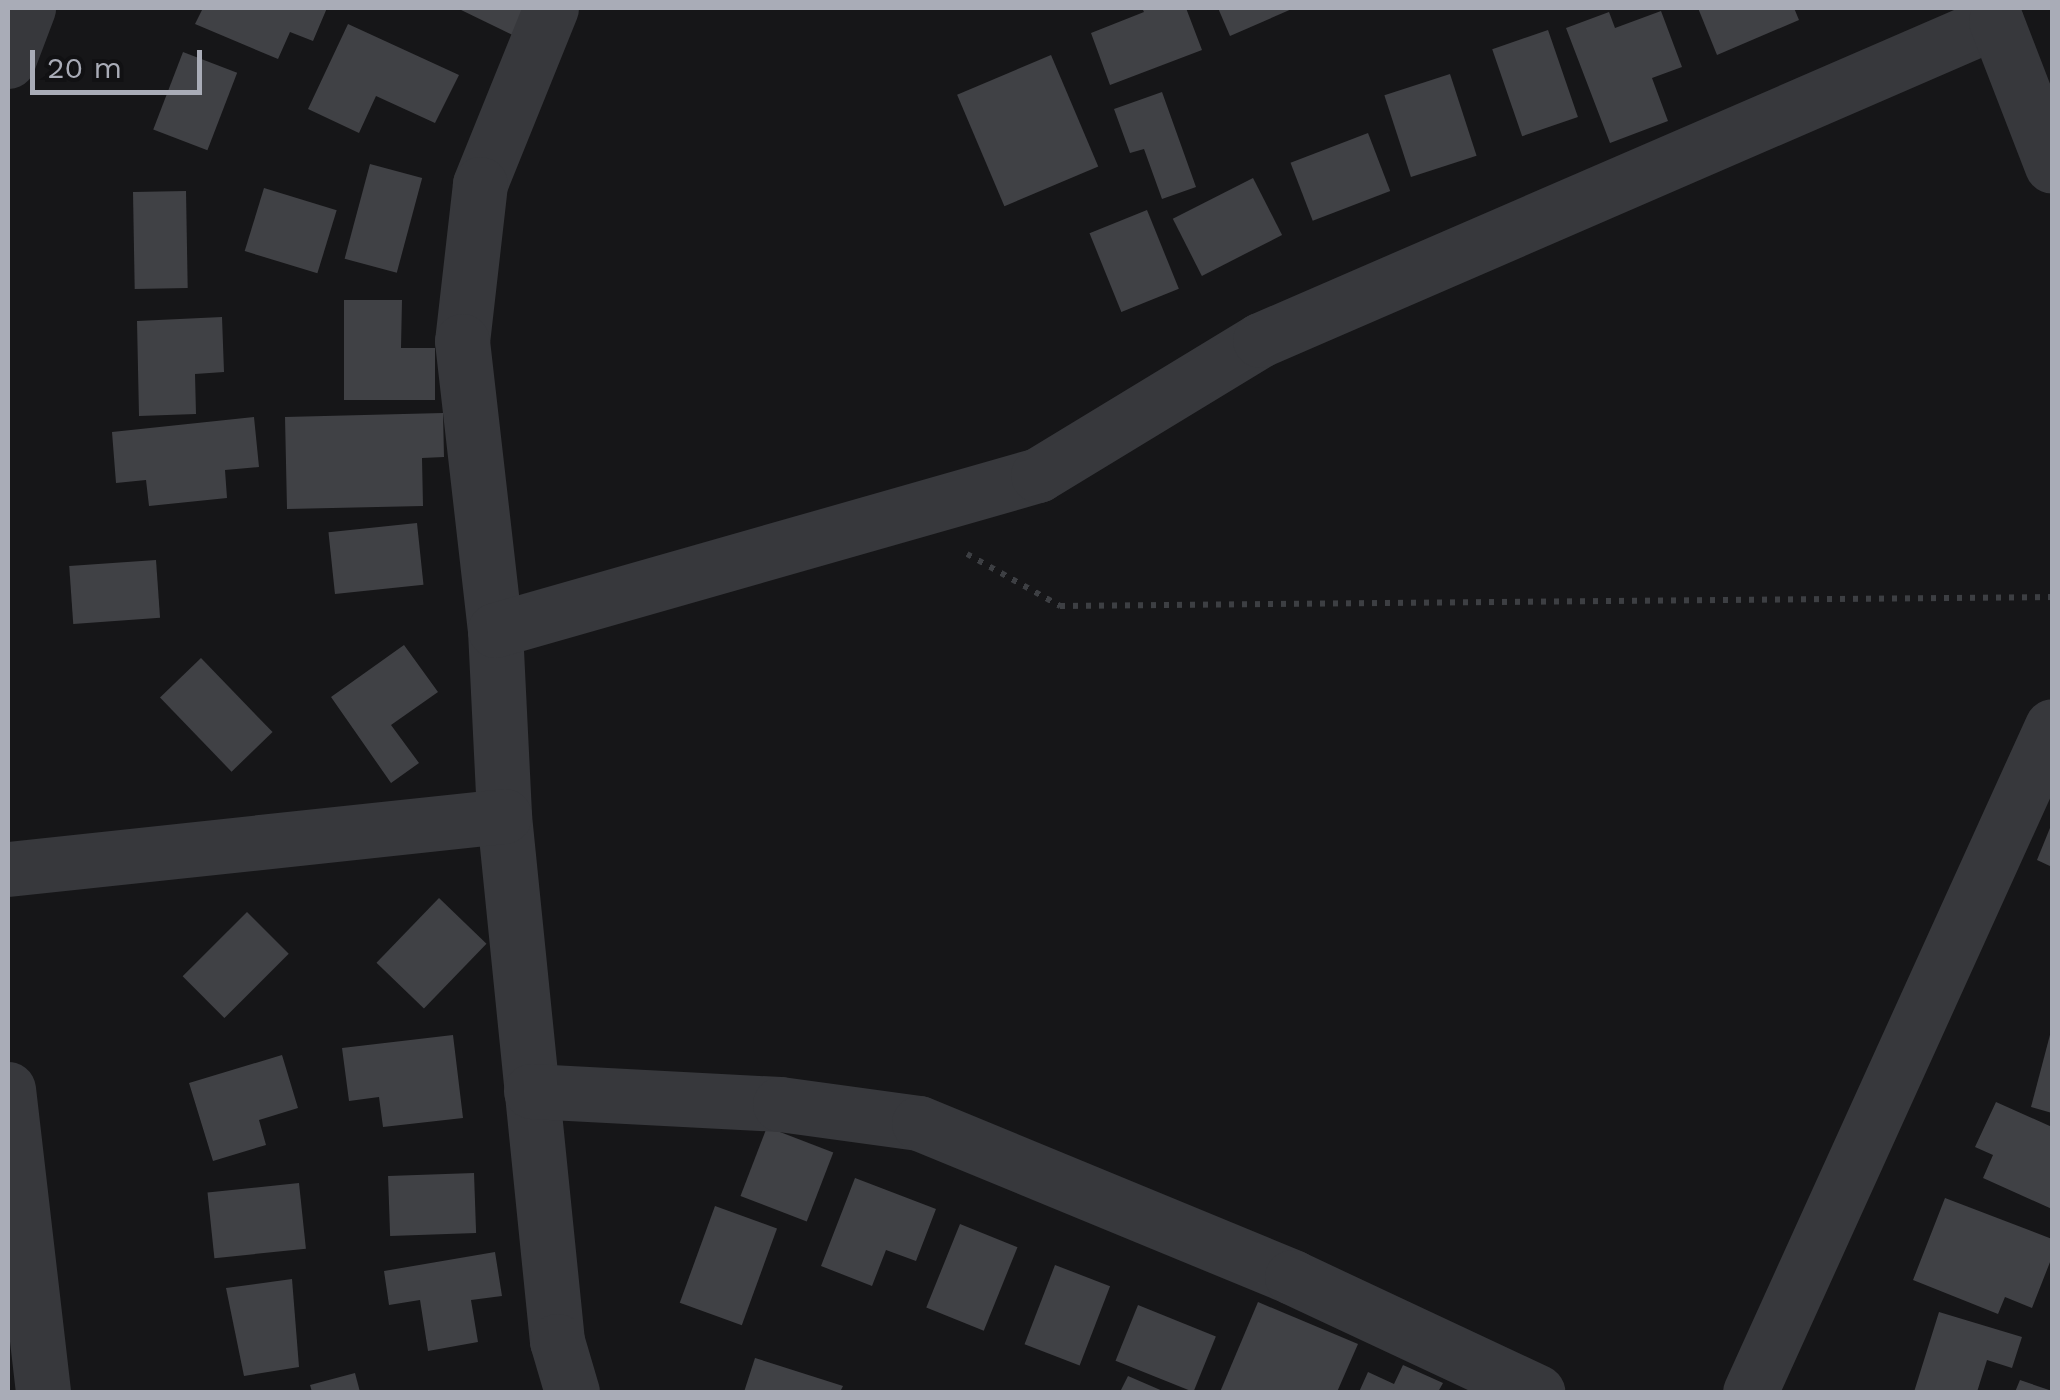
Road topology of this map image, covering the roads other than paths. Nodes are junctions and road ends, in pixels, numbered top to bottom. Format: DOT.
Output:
graph roads {
  1 [pos="28,8"];
  2 [pos="551,8"];
  3 [pos="1994,14"];
  4 [pos="8,61"];
  5 [pos="2052,166"];
  6 [pos="495,630"];
  7 [pos="2052,726"];
  8 [pos="504,816"];
  9 [pos="8,869"];
  10 [pos="8,1089"];
  11 [pos="532,1091"];
  12 [pos="43,1392"];
  13 [pos="572,1392"];
  14 [pos="1537,1392"];
  15 [pos="1750,1392"];
  1 -- 4 [label="street"];
  2 -- 6 [label="street"];
  3 -- 5 [label="street"];
  3 -- 6 [label="street"];
  6 -- 8 [label="street"];
  7 -- 15 [label="street"];
  8 -- 9 [label="street"];
  8 -- 11 [label="street"];
  10 -- 12 [label="street"];
  11 -- 13 [label="street"];
  11 -- 14 [label="street"];
}
